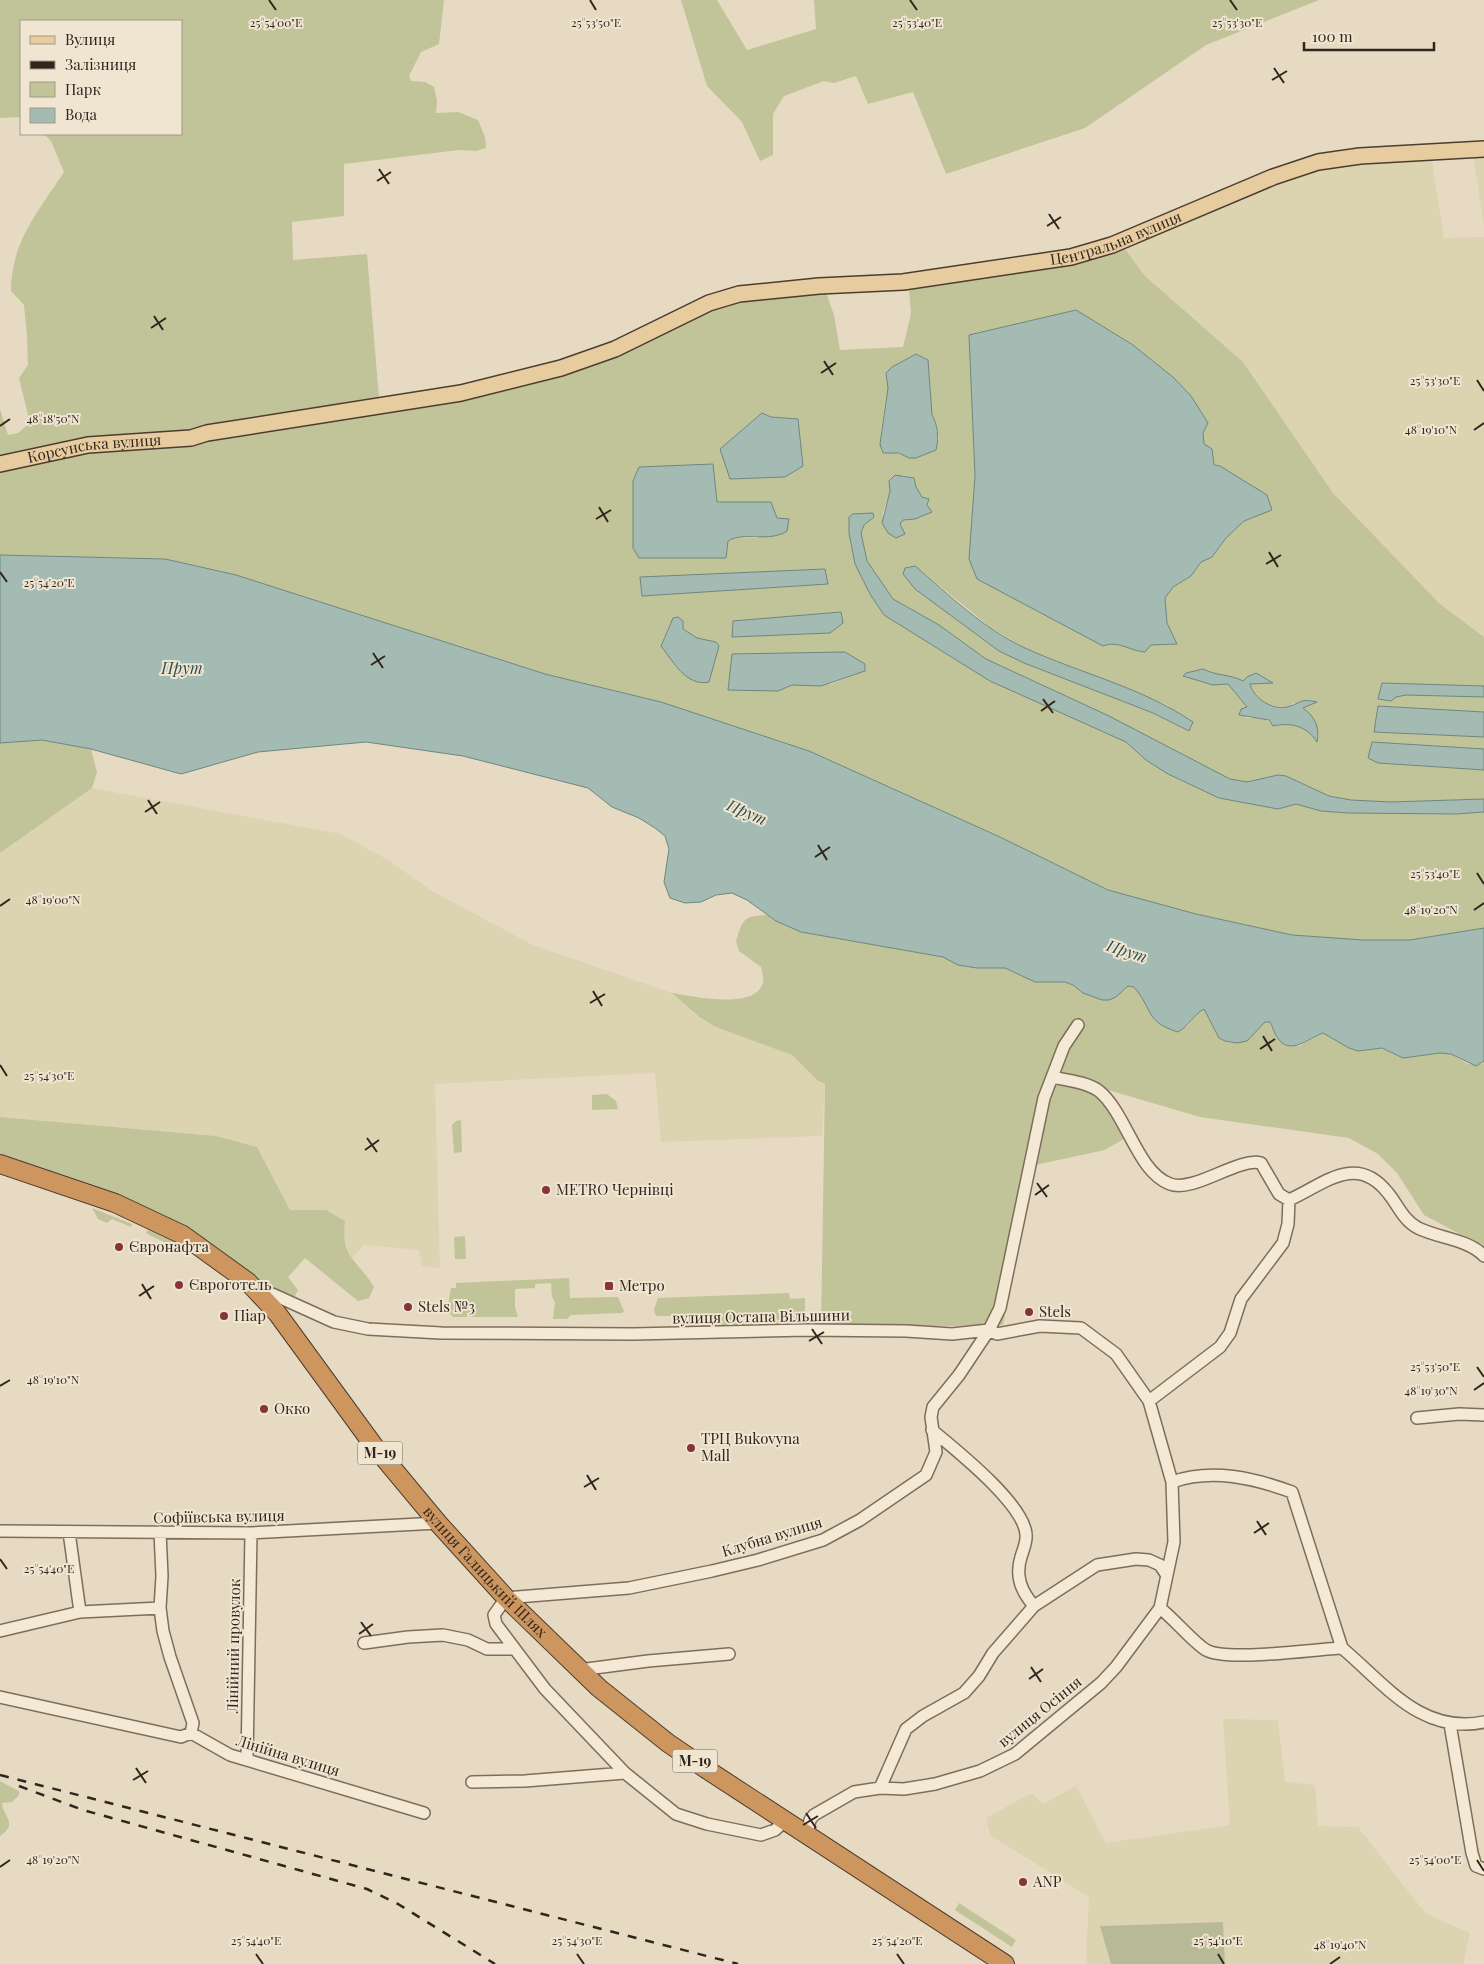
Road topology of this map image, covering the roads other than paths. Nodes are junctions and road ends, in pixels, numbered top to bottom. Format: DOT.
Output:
graph roads {
  1 [pos="1484,149"];
  2 [pos="191,438"];
  3 [pos="0,464"];
  4 [pos="1078,1024"];
  5 [pos="1052,1077"];
  6 [pos="0,1164"];
  7 [pos="1289,1200"];
  8 [pos="1484,1256"];
  9 [pos="264,1299"];
  10 [pos="989,1330"];
  11 [pos="1148,1401"];
  12 [pos="1484,1415"];
  13 [pos="1417,1418"];
  14 [pos="932,1430"];
  15 [pos="1172,1482"];
  16 [pos="438,1524"];
  17 [pos="0,1531"];
  18 [pos="70,1532"];
  19 [pos="160,1532"];
  20 [pos="251,1533"];
  21 [pos="1166,1574"];
  22 [pos="506,1598"];
  23 [pos="1034,1606"];
  24 [pos="160,1608"];
  25 [pos="1160,1608"];
  26 [pos="80,1612"];
  27 [pos="0,1631"];
  28 [pos="364,1643"];
  29 [pos="1342,1648"];
  30 [pos="514,1649"];
  31 [pos="729,1654"];
  32 [pos="579,1670"];
  33 [pos="0,1697"];
  34 [pos="1484,1722"];
  35 [pos="1450,1724"];
  36 [pos="190,1733"];
  37 [pos="246,1760"];
  38 [pos="625,1772"];
  39 [pos="472,1782"];
  40 [pos="880,1788"];
  41 [pos="424,1814"];
  42 [pos="785,1821"];
  43 [pos="807,1835"];
  44 [pos="1484,1869"];
  45 [pos="1005,1964"];
  1 -- 2 [label="main road, Центральна вулиця"];
  2 -- 3 [label="main road, Корсунська вулиця"];
  4 -- 5 [label="street, Клубна вулиця"];
  5 -- 7 [label="street"];
  5 -- 10 [label="street, Клубна вулиця"];
  6 -- 9 [label="highway, вулиця Галицький Шлях / М-19"];
  7 -- 8 [label="street"];
  7 -- 11 [label="street"];
  9 -- 10 [label="street, вулиця Остапа Вільшини"];
  9 -- 16 [label="highway, вулиця Галицький Шлях / М-19"];
  10 -- 11 [label="street, вулиця Остапа Вільшини"];
  10 -- 14 [label="street, Клубна вулиця"];
  11 -- 15 [label="street, вулиця Остапа Вільшини"];
  12 -- 13 [label="street"];
  14 -- 22 [label="street, Клубна вулиця"];
  14 -- 23 [label="street"];
  15 -- 21 [label="street, вулиця Остапа Вільшини"];
  15 -- 29 [label="street"];
  16 -- 20 [label="street, Софіївська вулиця"];
  16 -- 22 [label="highway, вулиця Галицький Шлях / М-19"];
  17 -- 18 [label="street, Софіївська вулиця"];
  18 -- 19 [label="street, Софіївська вулиця"];
  18 -- 26 [label="street"];
  19 -- 20 [label="street, Софіївська вулиця"];
  19 -- 24 [label="street"];
  20 -- 37 [label="street, Лінійний провулок"];
  21 -- 23 [label="street"];
  21 -- 25 [label="street, вулиця Остапа Вільшини"];
  22 -- 30 [label="street"];
  22 -- 32 [label="highway, вулиця Галицький Шлях / М-19"];
  23 -- 40 [label="street"];
  24 -- 26 [label="street"];
  24 -- 36 [label="street"];
  25 -- 29 [label="street"];
  25 -- 40 [label="street, вулиця Осіння"];
  26 -- 27 [label="street"];
  28 -- 30 [label="street"];
  29 -- 35 [label="street"];
  30 -- 38 [label="street"];
  31 -- 32 [label="street"];
  32 -- 42 [label="highway, вулиця Галицький Шлях / М-19"];
  33 -- 36 [label="street, Лінійна вулиця"];
  34 -- 35 [label="street"];
  35 -- 44 [label="street"];
  36 -- 37 [label="street, Лінійна вулиця"];
  37 -- 41 [label="street, Лінійна вулиця"];
  38 -- 39 [label="street"];
  38 -- 42 [label="street"];
  40 -- 43 [label="street, вулиця Осіння"];
  42 -- 43 [label="highway, вулиця Галицький Шлях / М-19"];
  43 -- 45 [label="highway, вулиця Галицький Шлях / М-19"];
}
